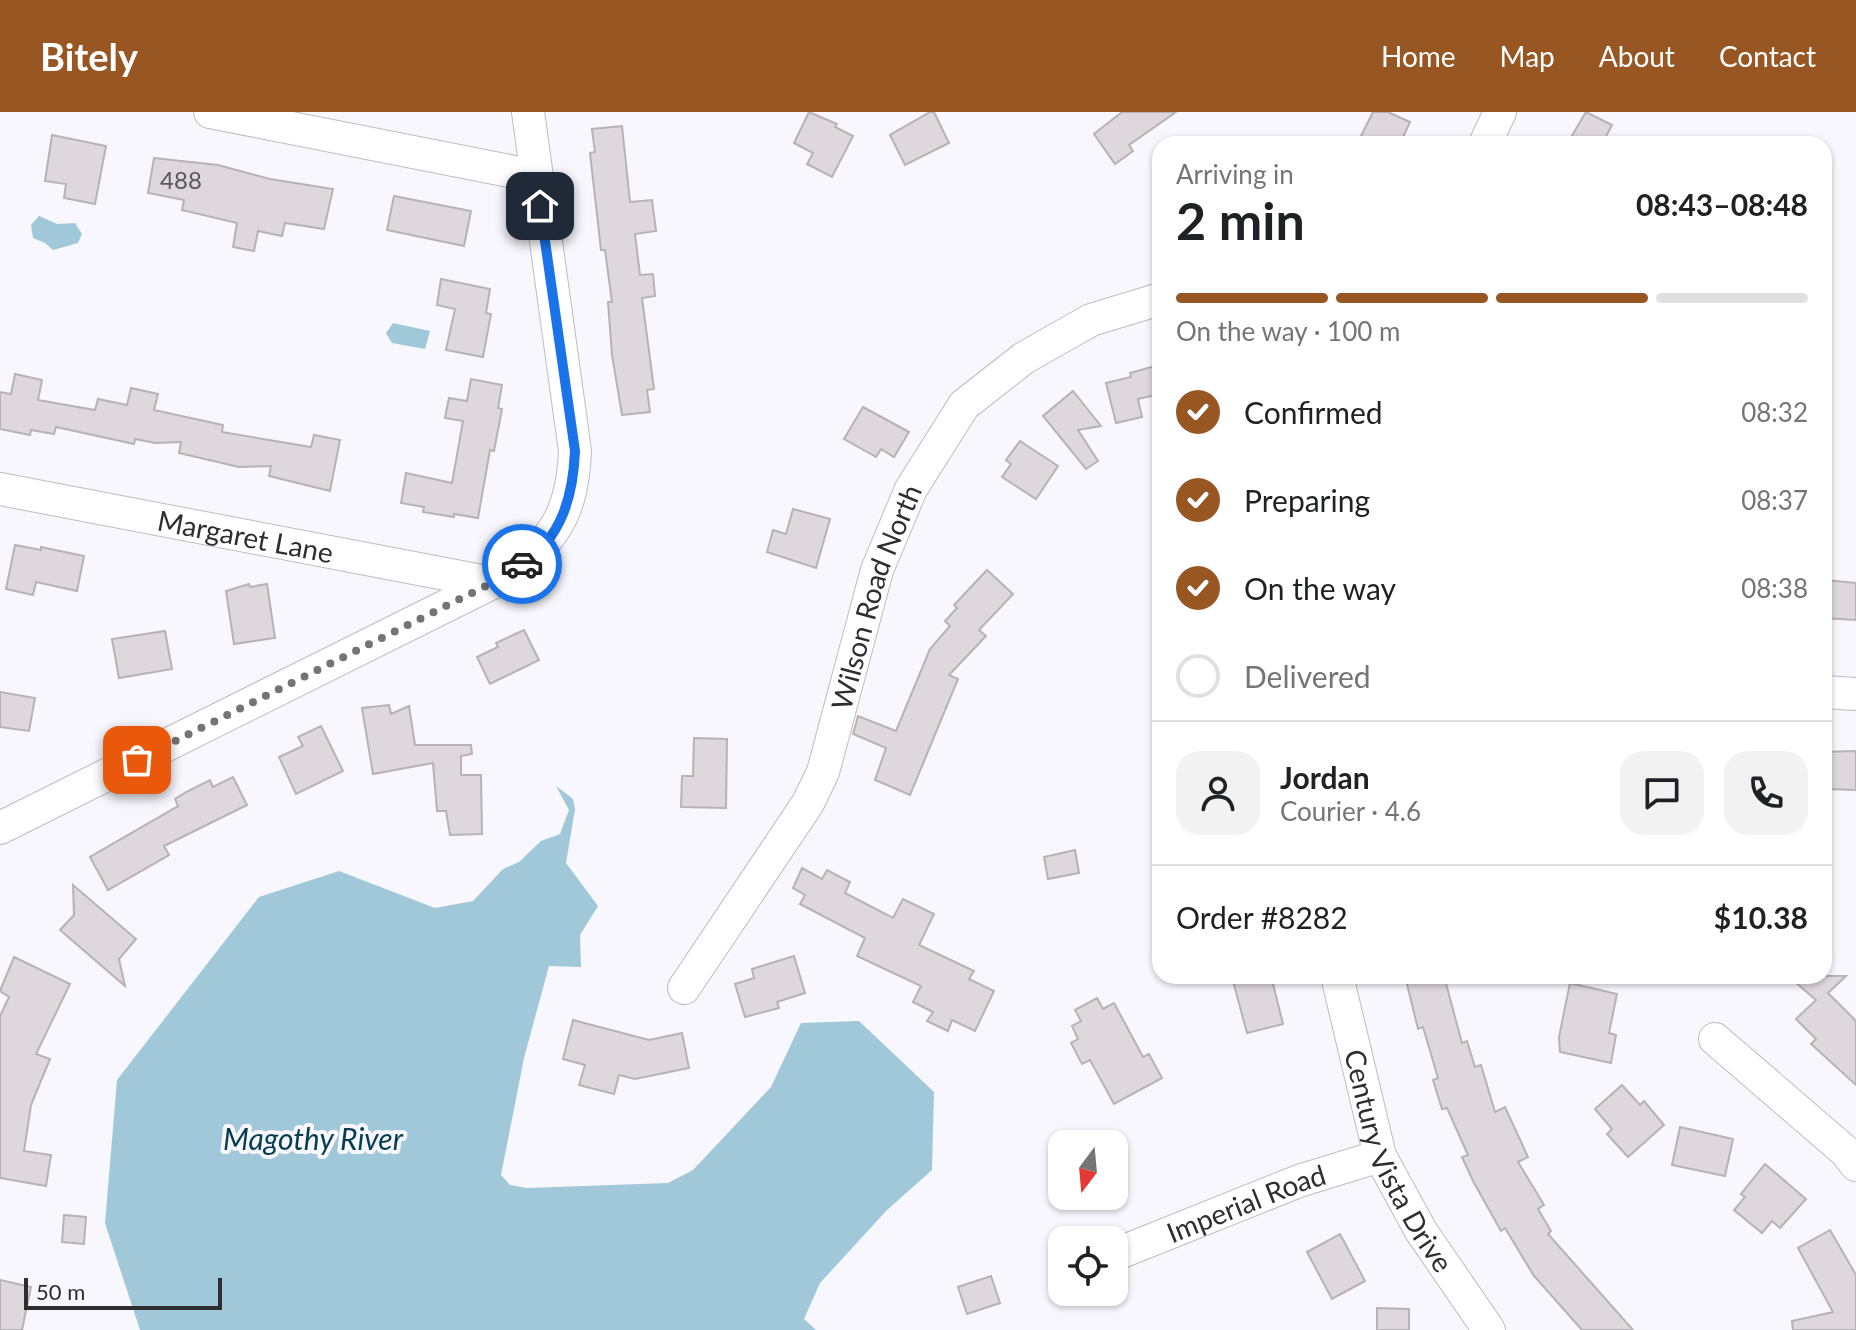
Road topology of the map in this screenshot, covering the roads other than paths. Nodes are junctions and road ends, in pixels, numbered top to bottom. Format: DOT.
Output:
graph roads {
  1 [pos="210,112"];
  2 [pos="528,112"];
  3 [pos="1500,112"];
  4 [pos="1489,136"];
  5 [pos="535,176"];
  6 [pos="1152,301"];
  7 [pos="0,489"];
  8 [pos="492,583"];
  9 [pos="1832,692"];
  10 [pos="1856,694"];
  11 [pos="0,828"];
  12 [pos="1339,984"];
  13 [pos="684,988"];
  14 [pos="1715,1039"];
  15 [pos="1380,1156"];
  16 [pos="1856,1165"];
  17 [pos="1128,1249"];
  18 [pos="1489,1330"];
  1 -- 5 [label="street"];
  2 -- 5 [label="street"];
  3 -- 4 [label="street"];
  5 -- 8 [label="street"];
  6 -- 13 [label="street, Wilson Road North"];
  7 -- 8 [label="street, Margaret Lane"];
  8 -- 11 [label="street"];
  9 -- 10 [label="street"];
  12 -- 15 [label="street, Century Vista Drive"];
  14 -- 16 [label="street"];
  15 -- 17 [label="street, Imperial Road"];
  15 -- 18 [label="street, Century Vista Drive"];
}
